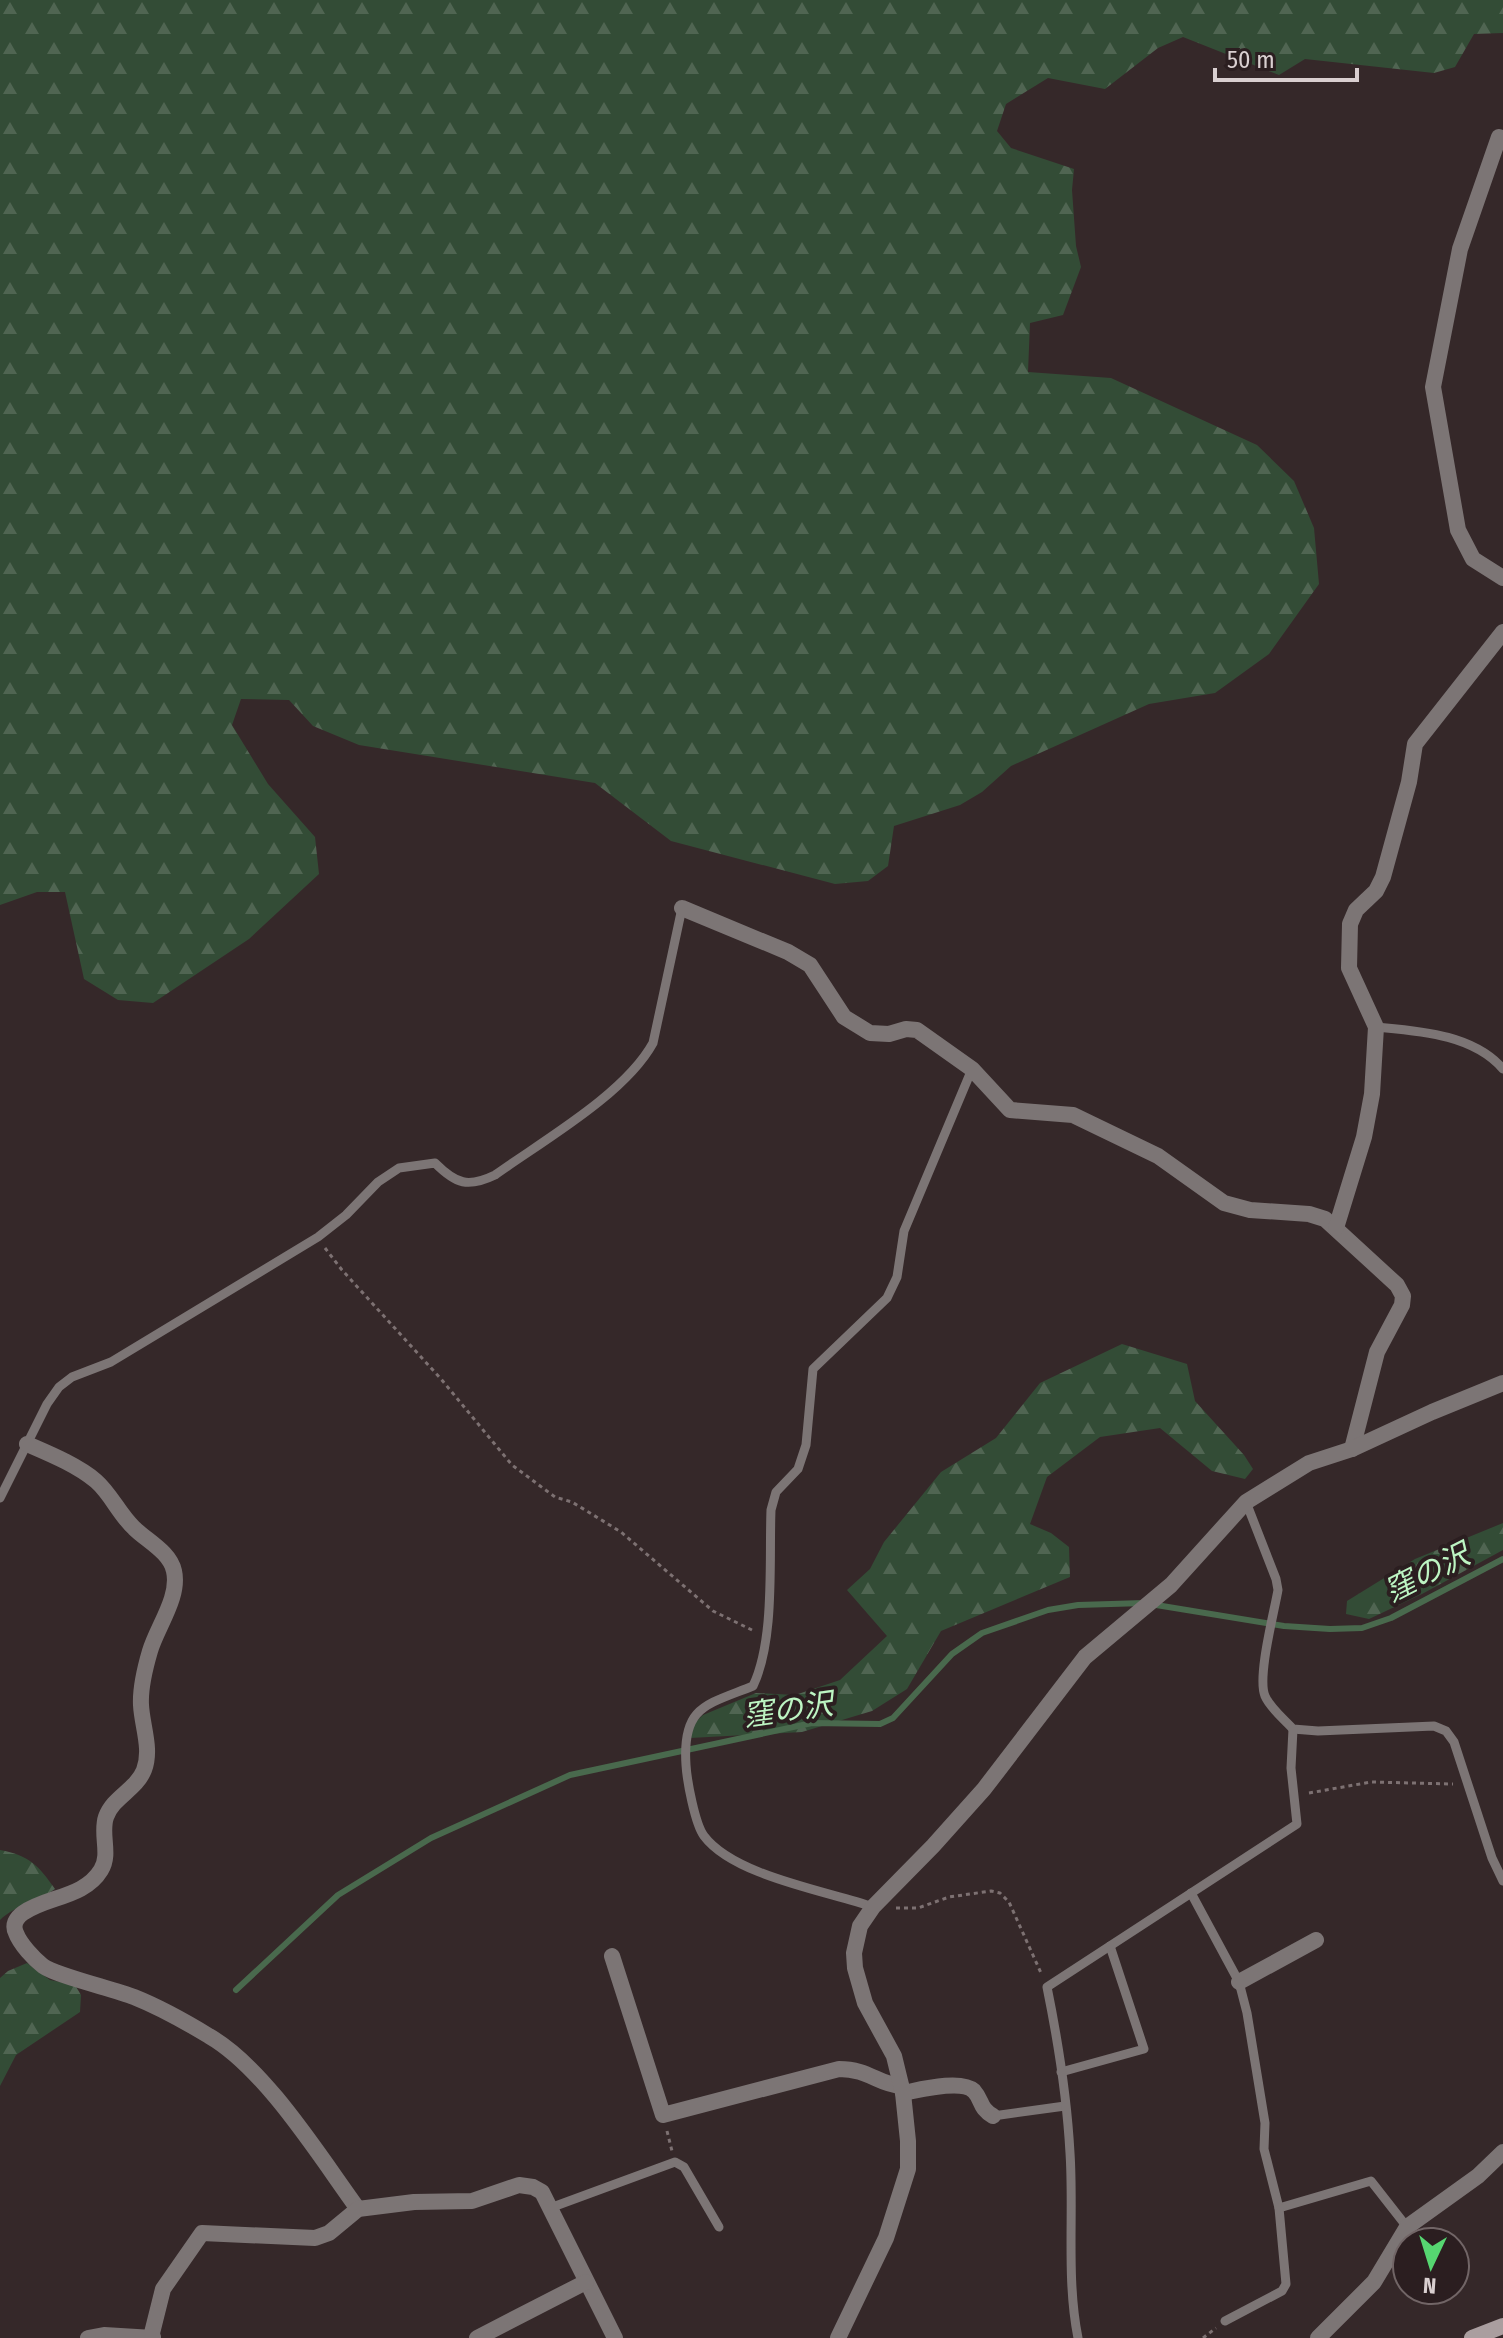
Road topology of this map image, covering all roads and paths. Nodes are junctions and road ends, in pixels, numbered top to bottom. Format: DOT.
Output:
graph roads {
  1 [pos="1501,130"];
  2 [pos="1503,578"];
  3 [pos="1503,632"];
  4 [pos="682,908"];
  5 [pos="1376,1027"];
  6 [pos="972,1069"];
  7 [pos="1503,1069"];
  8 [pos="1336,1228"];
  9 [pos="318,1237"];
  10 [pos="1503,1383"];
  11 [pos="27,1444"];
  12 [pos="1352,1449"];
  13 [pos="0,1498"];
  14 [pos="1246,1502"];
  15 [pos="766,1637"];
  16 [pos="1293,1729"];
  17 [pos="1467,1784"];
  18 [pos="1294,1796"];
  19 [pos="1503,1881"];
  20 [pos="1191,1893"];
  21 [pos="873,1907"];
  22 [pos="1316,1940"];
  23 [pos="1110,1946"];
  24 [pos="612,1956"];
  25 [pos="1239,1982"];
  26 [pos="1047,1987"];
  27 [pos="1061,2072"];
  28 [pos="902,2089"];
  29 [pos="1065,2106"];
  30 [pos="663,2115"];
  31 [pos="993,2116"];
  32 [pos="1503,2152"];
  33 [pos="675,2162"];
  34 [pos="550,2208"];
  35 [pos="1279,2208"];
  36 [pos="358,2209"];
  37 [pos="1406,2226"];
  38 [pos="1408,2226"];
  39 [pos="719,2227"];
  40 [pos="1391,2254"];
  41 [pos="586,2282"];
  42 [pos="1225,2321"];
  43 [pos="1503,2326"];
  44 [pos="88,2338"];
  45 [pos="153,2338"];
  46 [pos="477,2338"];
  47 [pos="615,2338"];
  48 [pos="838,2338"];
  49 [pos="1078,2338"];
  50 [pos="1318,2338"];
  51 [pos="1472,2338"];
  1 -- 2 [label="street"];
  3 -- 5 [label="street"];
  4 -- 6 [label="street"];
  4 -- 9 [label="lane"];
  5 -- 7 [label="lane"];
  5 -- 8 [label="street"];
  6 -- 8 [label="street"];
  6 -- 15 [label="lane"];
  8 -- 12 [label="street"];
  9 -- 11 [label="lane"];
  9 -- 15 [label="path"];
  10 -- 12 [label="street"];
  11 -- 13 [label="lane"];
  11 -- 36 [label="street"];
  12 -- 14 [label="street"];
  14 -- 16 [label="lane"];
  14 -- 21 [label="street"];
  15 -- 21 [label="lane"];
  16 -- 17 [label="lane"];
  16 -- 18 [label="lane"];
  17 -- 18 [label="path"];
  17 -- 19 [label="lane"];
  18 -- 20 [label="lane"];
  20 -- 23 [label="lane"];
  20 -- 25 [label="lane"];
  21 -- 26 [label="path"];
  21 -- 28 [label="street"];
  22 -- 25 [label="street"];
  23 -- 26 [label="lane"];
  23 -- 27 [label="lane"];
  24 -- 30 [label="street"];
  25 -- 35 [label="lane"];
  26 -- 27 [label="lane"];
  27 -- 29 [label="lane"];
  28 -- 30 [label="street"];
  28 -- 31 [label="street"];
  28 -- 48 [label="street"];
  29 -- 31 [label="lane"];
  29 -- 49 [label="lane"];
  30 -- 33 [label="path"];
  32 -- 38 [label="street"];
  33 -- 34 [label="lane"];
  33 -- 39 [label="lane"];
  34 -- 36 [label="street"];
  34 -- 41 [label="street"];
  35 -- 37 [label="lane"];
  35 -- 42 [label="lane"];
  36 -- 45 [label="street"];
  40 -- 50 [label="street"];
  41 -- 46 [label="street"];
  41 -- 47 [label="street"];
  43 -- 51 [label="main road"];
  44 -- 45 [label="street"];
}
